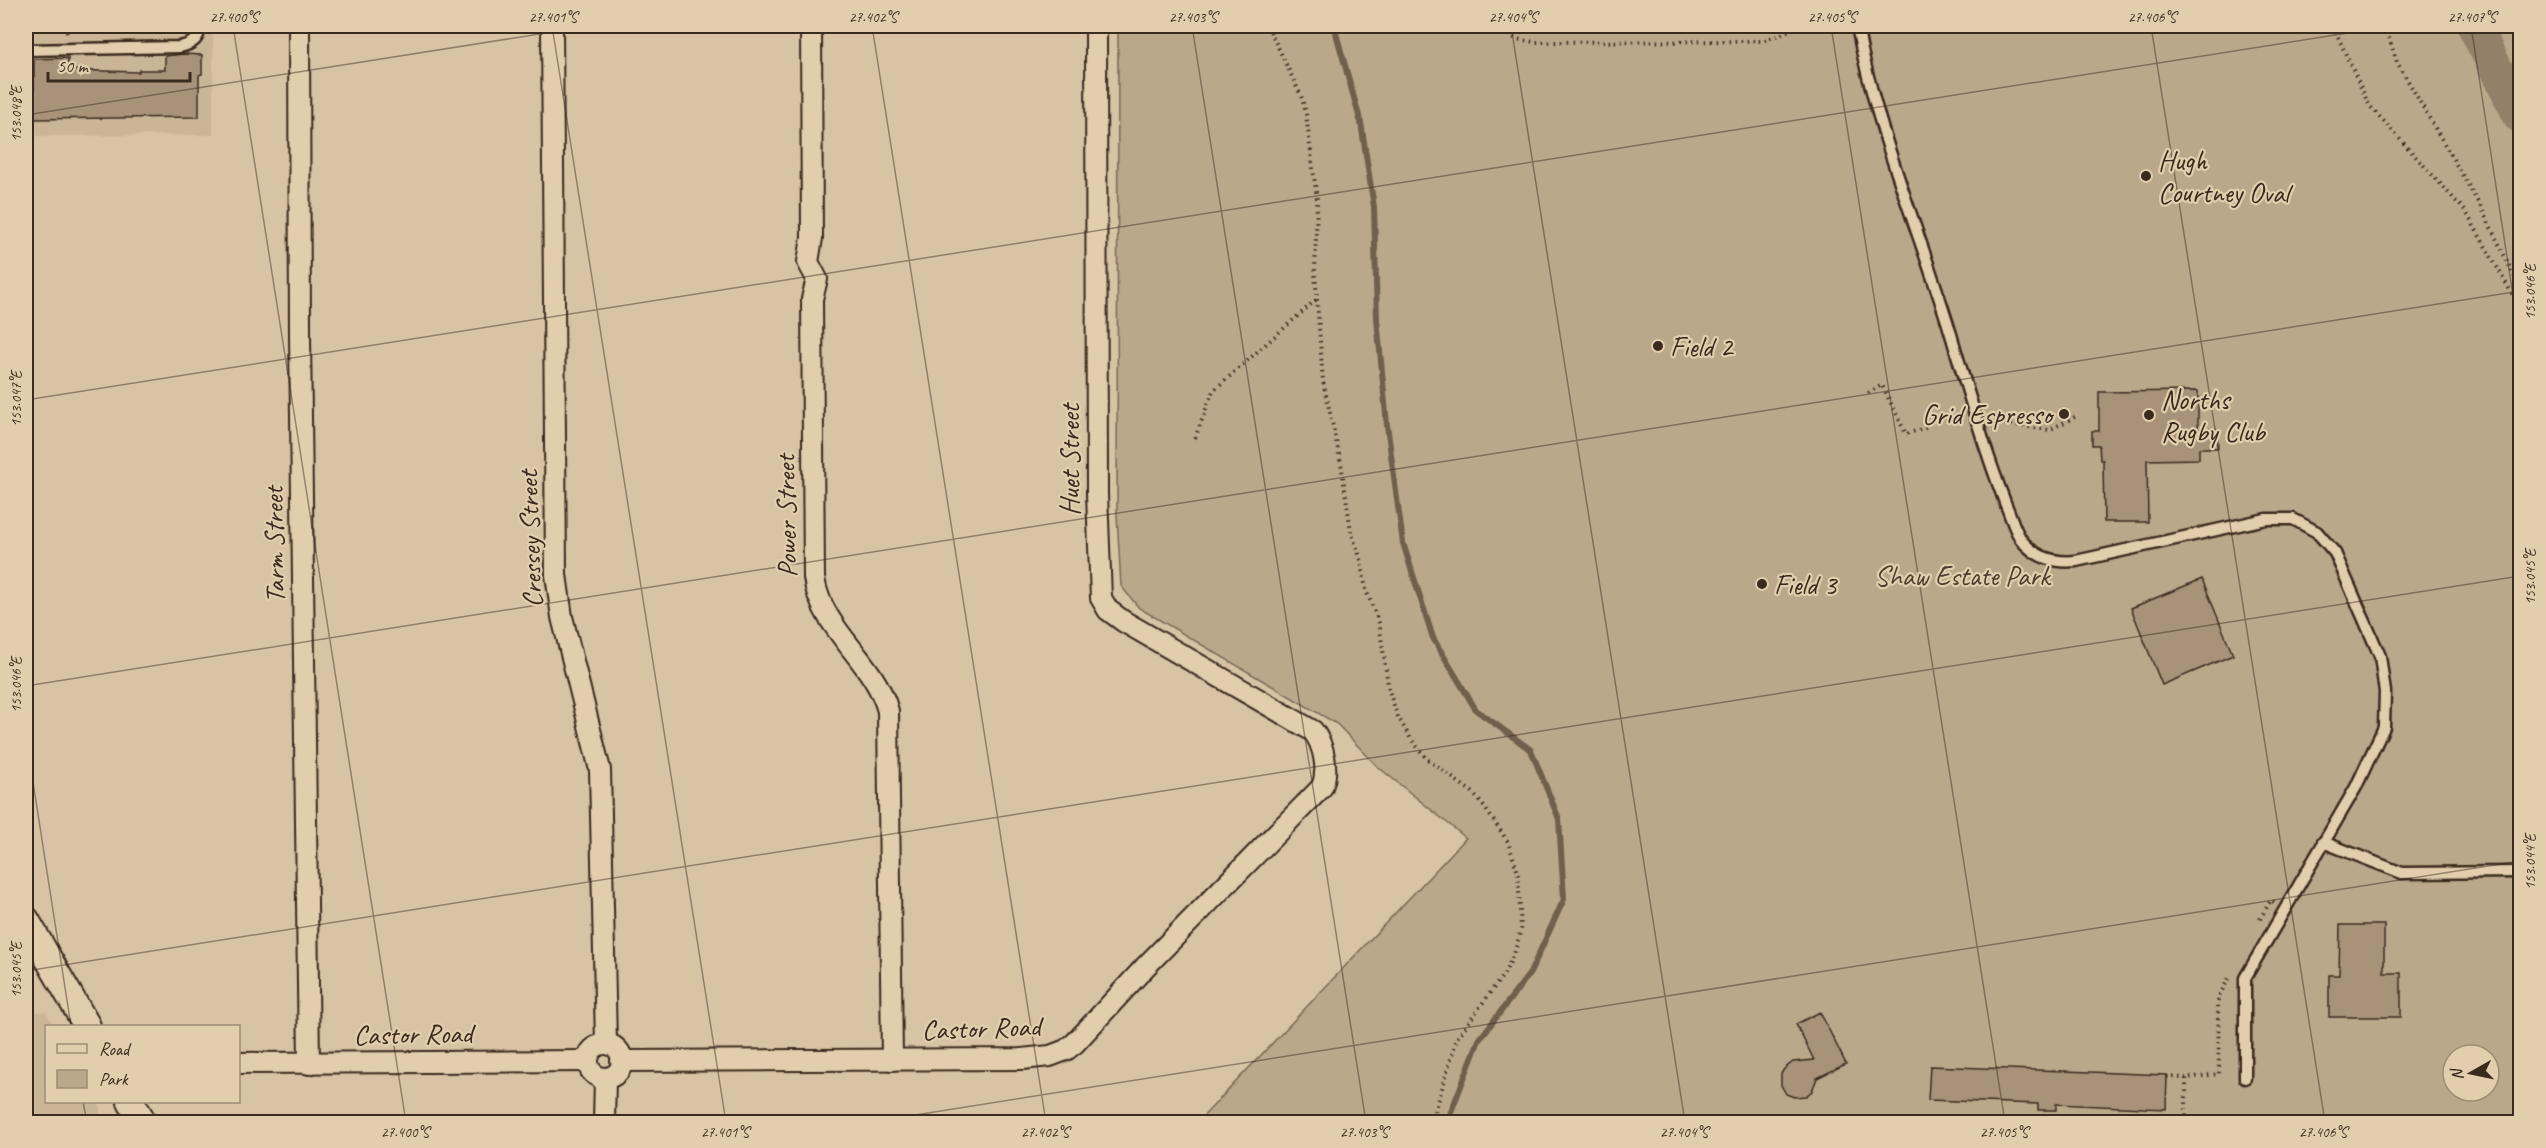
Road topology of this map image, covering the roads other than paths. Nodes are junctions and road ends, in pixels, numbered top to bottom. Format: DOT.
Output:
graph roads {
  1 [pos="200,26"];
  2 [pos="299,26"];
  3 [pos="552,26"];
  4 [pos="811,26"];
  5 [pos="1096,26"];
  6 [pos="1857,26"];
  7 [pos="26,50"];
  8 [pos="1326,771"];
  9 [pos="2323,842"];
  10 [pos="2520,872"];
  11 [pos="26,920"];
  12 [pos="86,1025"];
  13 [pos="606,1044"];
  14 [pos="892,1060"];
  15 [pos="588,1061"];
  16 [pos="621,1061"];
  17 [pos="240,1064"];
  18 [pos="309,1064"];
  19 [pos="605,1078"];
  20 [pos="2245,1078"];
  21 [pos="604,1122"];
  1 -- 7 [label="lane"];
  2 -- 18 [label="street, Tarm Street"];
  3 -- 13 [label="street, Cressey Street"];
  4 -- 14 [label="street, Power Street"];
  5 -- 8 [label="street, Huet Street"];
  6 -- 9 [label="lane"];
  8 -- 14 [label="street, Castor Road"];
  9 -- 10 [label="lane"];
  9 -- 20 [label="lane"];
  11 -- 12 [label="street"];
  13 -- 15 [label="street"];
  13 -- 16 [label="street"];
  14 -- 16 [label="street, Castor Road"];
  15 -- 18 [label="street, Castor Road"];
  15 -- 19 [label="street"];
  16 -- 19 [label="street"];
  17 -- 18 [label="street, Castor Road"];
  19 -- 21 [label="street"];
}
